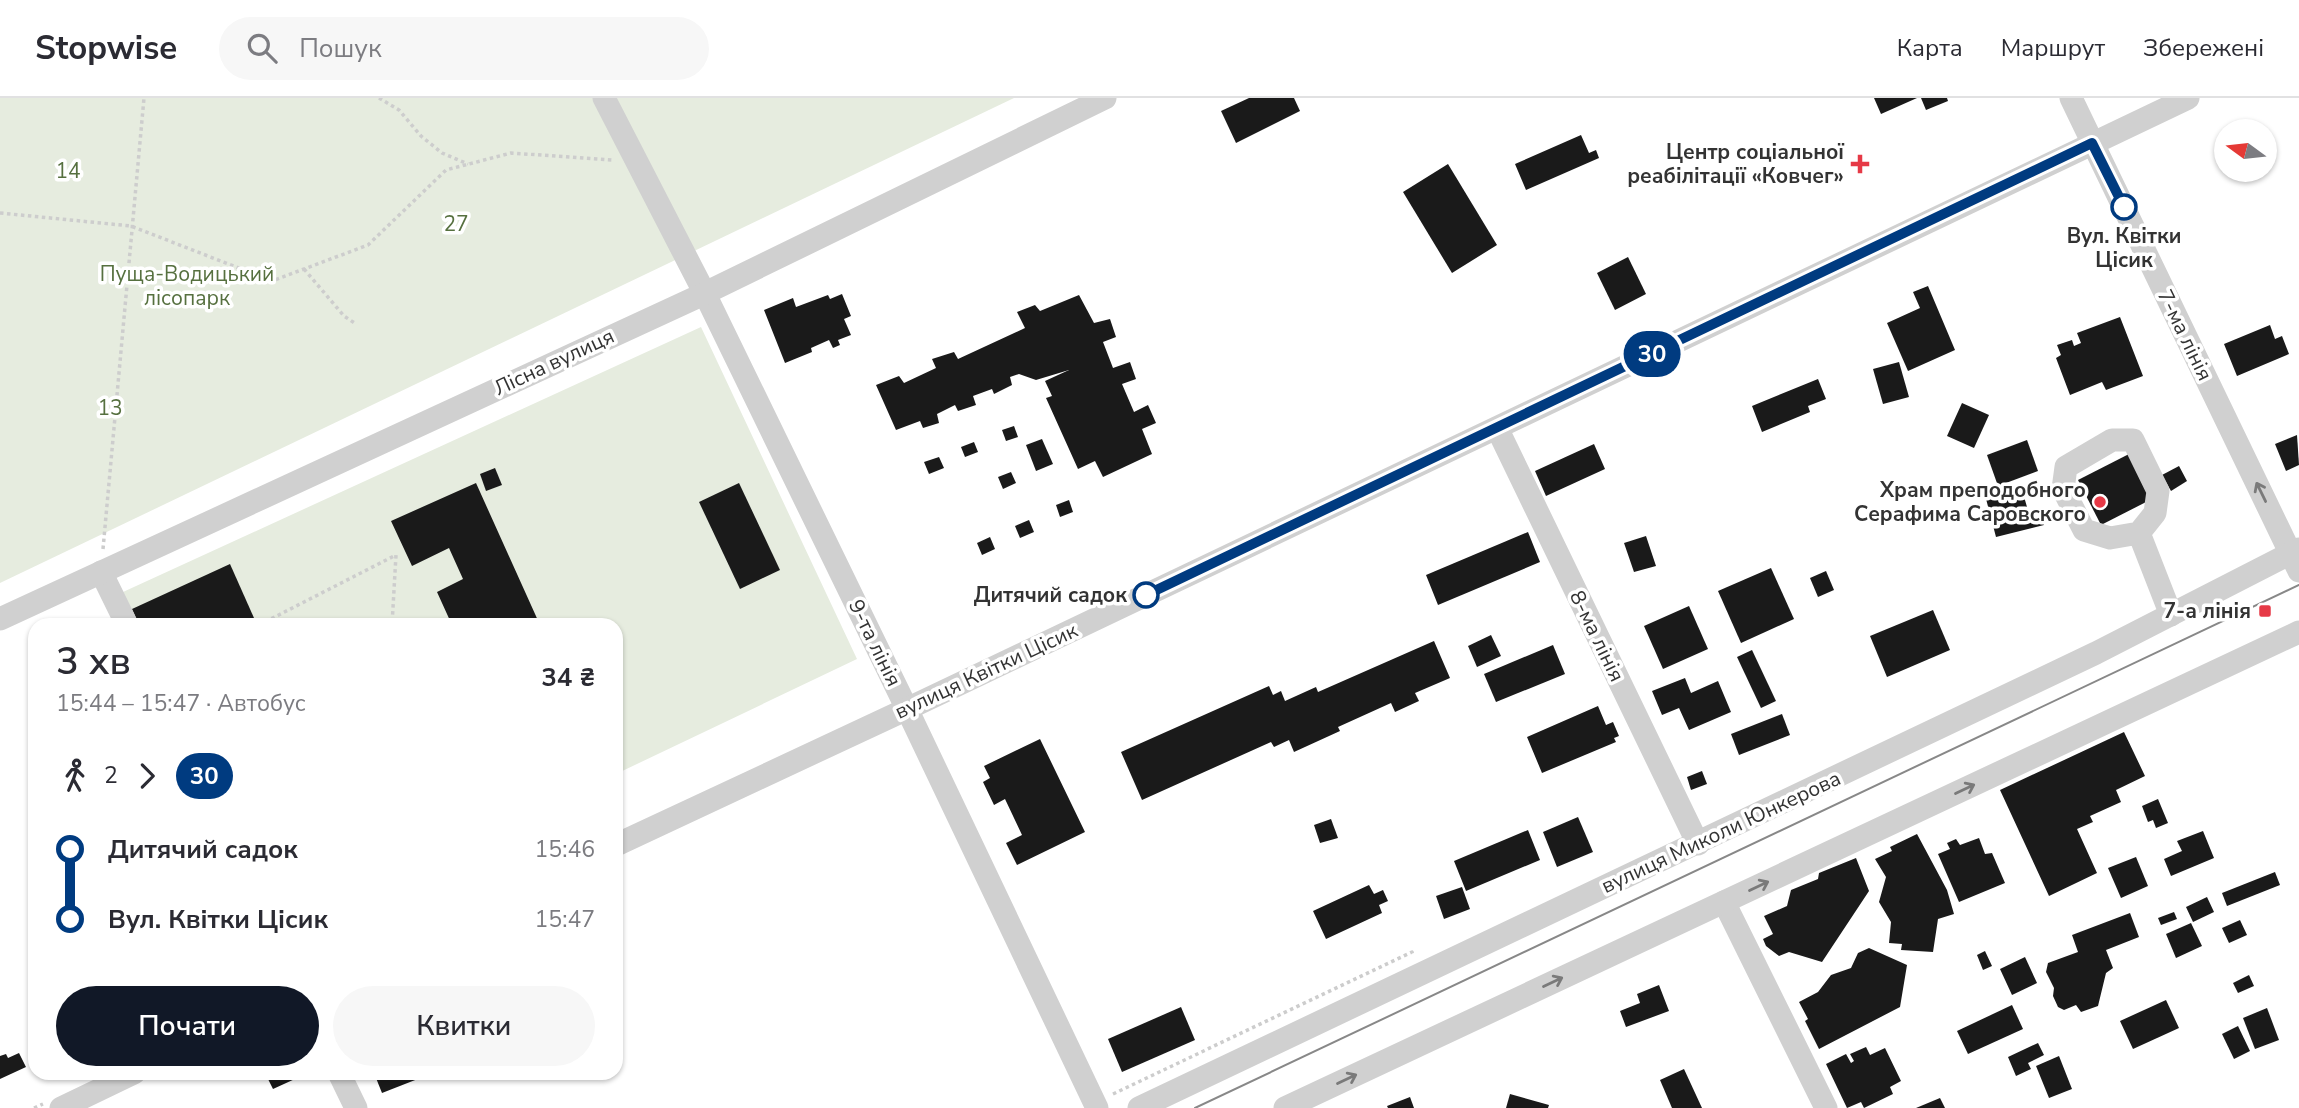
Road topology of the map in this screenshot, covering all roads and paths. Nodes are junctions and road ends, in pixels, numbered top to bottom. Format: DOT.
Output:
graph roads {
  1 [pos="144,98"];
  2 [pos="379,98"];
  3 [pos="604,98"];
  4 [pos="1105,98"];
  5 [pos="2071,98"];
  6 [pos="2188,98"];
  7 [pos="2092,143"];
  8 [pos="636,162"];
  9 [pos="468,164"];
  10 [pos="0,213"];
  11 [pos="131,226"];
  12 [pos="304,269"];
  13 [pos="705,292"];
  14 [pos="356,324"];
  15 [pos="1497,428"];
  16 [pos="2140,533"];
  17 [pos="2296,558"];
  18 [pos="101,572"];
  19 [pos="2171,615"];
  20 [pos="124,618"];
  21 [pos="273,618"];
  22 [pos="392,618"];
  23 [pos="0,620"];
  24 [pos="2299,632"];
  25 [pos="907,709"];
  26 [pos="623,842"];
  27 [pos="1698,844"];
  28 [pos="1724,902"];
  29 [pos="1420,974"];
  30 [pos="119,1080"];
  31 [pos="343,1080"];
  32 [pos="1096,1105"];
  33 [pos="61,1108"];
  34 [pos="356,1108"];
  35 [pos="1139,1108"];
  36 [pos="1285,1108"];
  37 [pos="1826,1108"];
  1 -- 11 [label="path"];
  2 -- 9 [label="path"];
  3 -- 8 [label="street, 9-та лінія"];
  4 -- 13 [label="street, Лісна вулиця"];
  5 -- 7 [label="street, 7-ма лінія"];
  6 -- 7 [label="street, вулиця Квітки Цісик"];
  7 -- 15 [label="street, вулиця Квітки Цісик"];
  17 -- 7 [label="street, 7-ма лінія, one-way"];
  8 -- 9 [label="path"];
  8 -- 13 [label="street, 9-та лінія"];
  9 -- 12 [label="path"];
  10 -- 11 [label="path"];
  11 -- 12 [label="path"];
  11 -- 18 [label="path"];
  12 -- 14 [label="path"];
  13 -- 18 [label="street, Лісна вулиця"];
  13 -- 25 [label="street, 9-та лінія"];
  15 -- 25 [label="street, вулиця Квітки Цісик"];
  15 -- 27 [label="street, 8-ма лінія"];
  16 -- 16 [label="street"];
  16 -- 19 [label="street"];
  17 -- 19 [label="street, вулиця Миколи Юнкерова"];
  18 -- 20 [label="street"];
  18 -- 23 [label="street, Лісна вулиця"];
  19 -- 27 [label="street, вулиця Миколи Юнкерова"];
  21 -- 22 [label="path"];
  28 -- 24 [label="street, one-way"];
  25 -- 26 [label="street, вулиця Квітки Цісик"];
  25 -- 32 [label="street, 9-та лінія"];
  27 -- 29 [label="street, вулиця Миколи Юнкерова"];
  36 -- 28 [label="street, one-way"];
  28 -- 37 [label="street"];
  29 -- 32 [label="path"];
  29 -- 35 [label="street, вулиця Миколи Юнкерова"];
  30 -- 33 [label="street"];
  31 -- 34 [label="street"];
}
